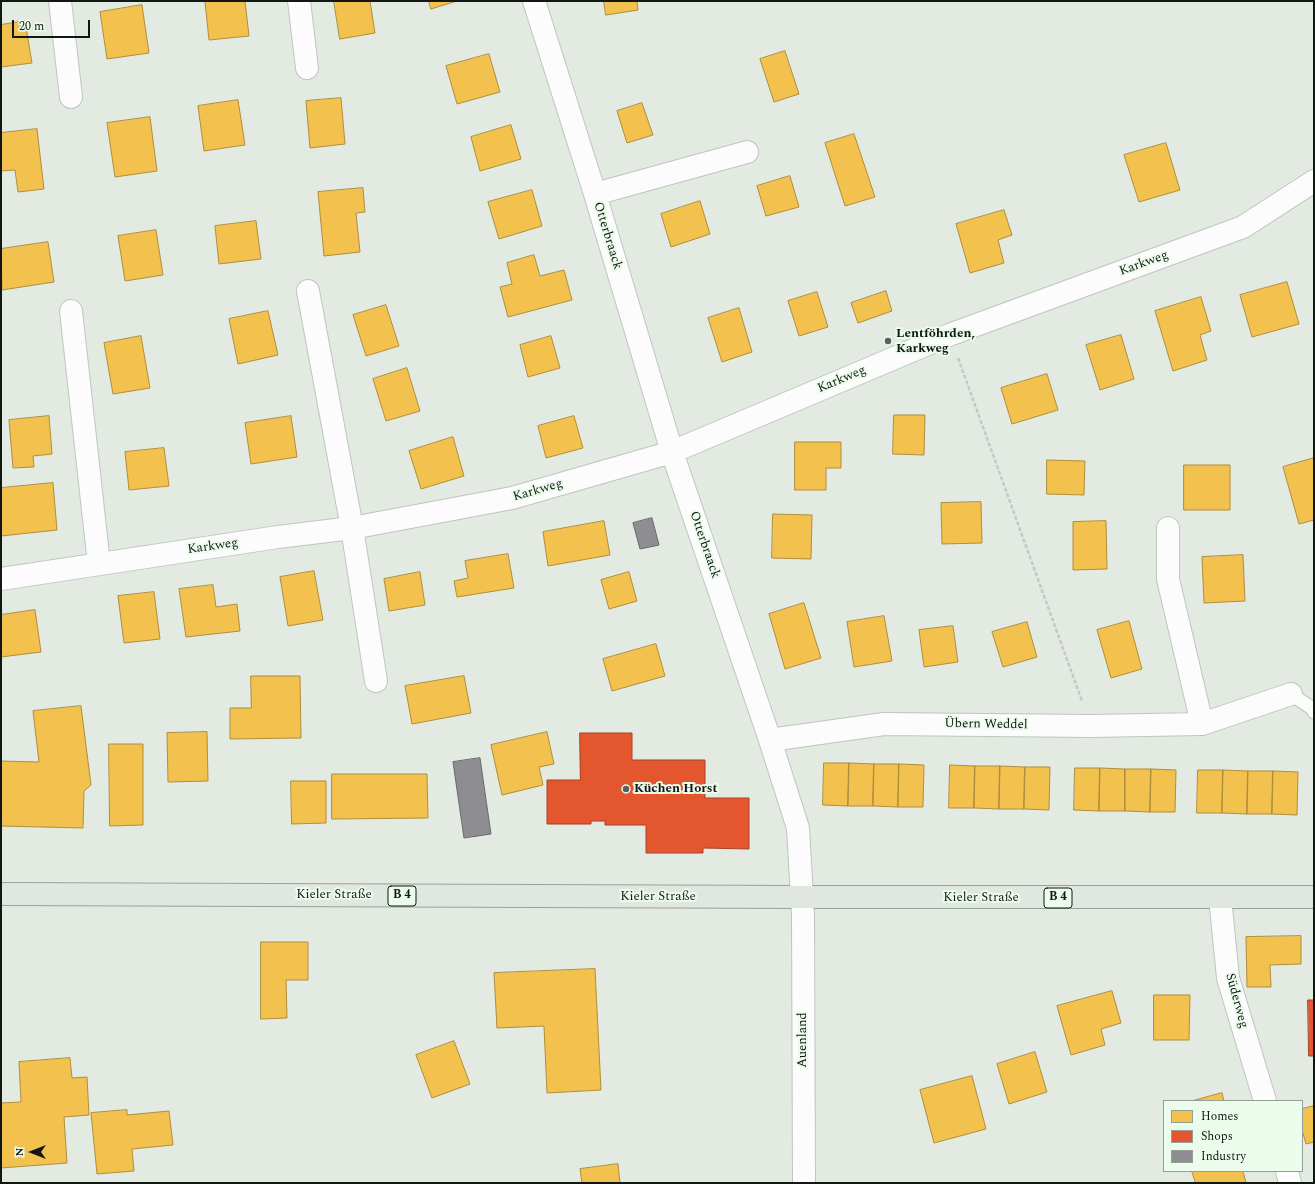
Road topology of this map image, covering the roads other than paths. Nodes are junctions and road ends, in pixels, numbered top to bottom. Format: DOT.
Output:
graph roads {
  1 [pos="60,1"];
  2 [pos="299,1"];
  3 [pos="534,1"];
  4 [pos="307,68"];
  5 [pos="71,97"];
  6 [pos="747,152"];
  7 [pos="1314,181"];
  8 [pos="595,194"];
  9 [pos="308,291"];
  10 [pos="71,311"];
  11 [pos="672,452"];
  12 [pos="352,528"];
  13 [pos="1168,528"];
  14 [pos="99,564"];
  15 [pos="1,579"];
  16 [pos="376,682"];
  17 [pos="1291,694"];
  18 [pos="1314,712"];
  19 [pos="1202,724"];
  20 [pos="770,740"];
  21 [pos="1,894"];
  22 [pos="802,897"];
  23 [pos="1314,897"];
  24 [pos="1220,898"];
  25 [pos="1265,1100"];
  26 [pos="1287,1172"];
  27 [pos="804,1183"];
  28 [pos="1290,1183"];
  1 -- 5 [label="street"];
  2 -- 4 [label="street"];
  3 -- 8 [label="street, Otterbraack"];
  6 -- 8 [label="street, Otterbraack"];
  7 -- 11 [label="street, Karkweg"];
  8 -- 11 [label="street, Otterbraack"];
  9 -- 12 [label="street"];
  10 -- 14 [label="street"];
  11 -- 12 [label="street, Karkweg"];
  11 -- 20 [label="street, Otterbraack"];
  12 -- 14 [label="street, Karkweg"];
  12 -- 16 [label="street"];
  13 -- 19 [label="street"];
  14 -- 15 [label="street, Karkweg"];
  17 -- 18 [label="lane"];
  17 -- 19 [label="street, Übern Weddel"];
  19 -- 20 [label="street, Übern Weddel"];
  20 -- 22 [label="street, Otterbraack"];
  21 -- 22 [label="main road, Kieler Straße / B 4"];
  22 -- 24 [label="main road, Kieler Straße / B 4"];
  22 -- 27 [label="street, Auenland"];
  23 -- 24 [label="main road, Kieler Straße / B 4"];
  24 -- 25 [label="street, Süderweg"];
  26 -- 28 [label="street"];
}
